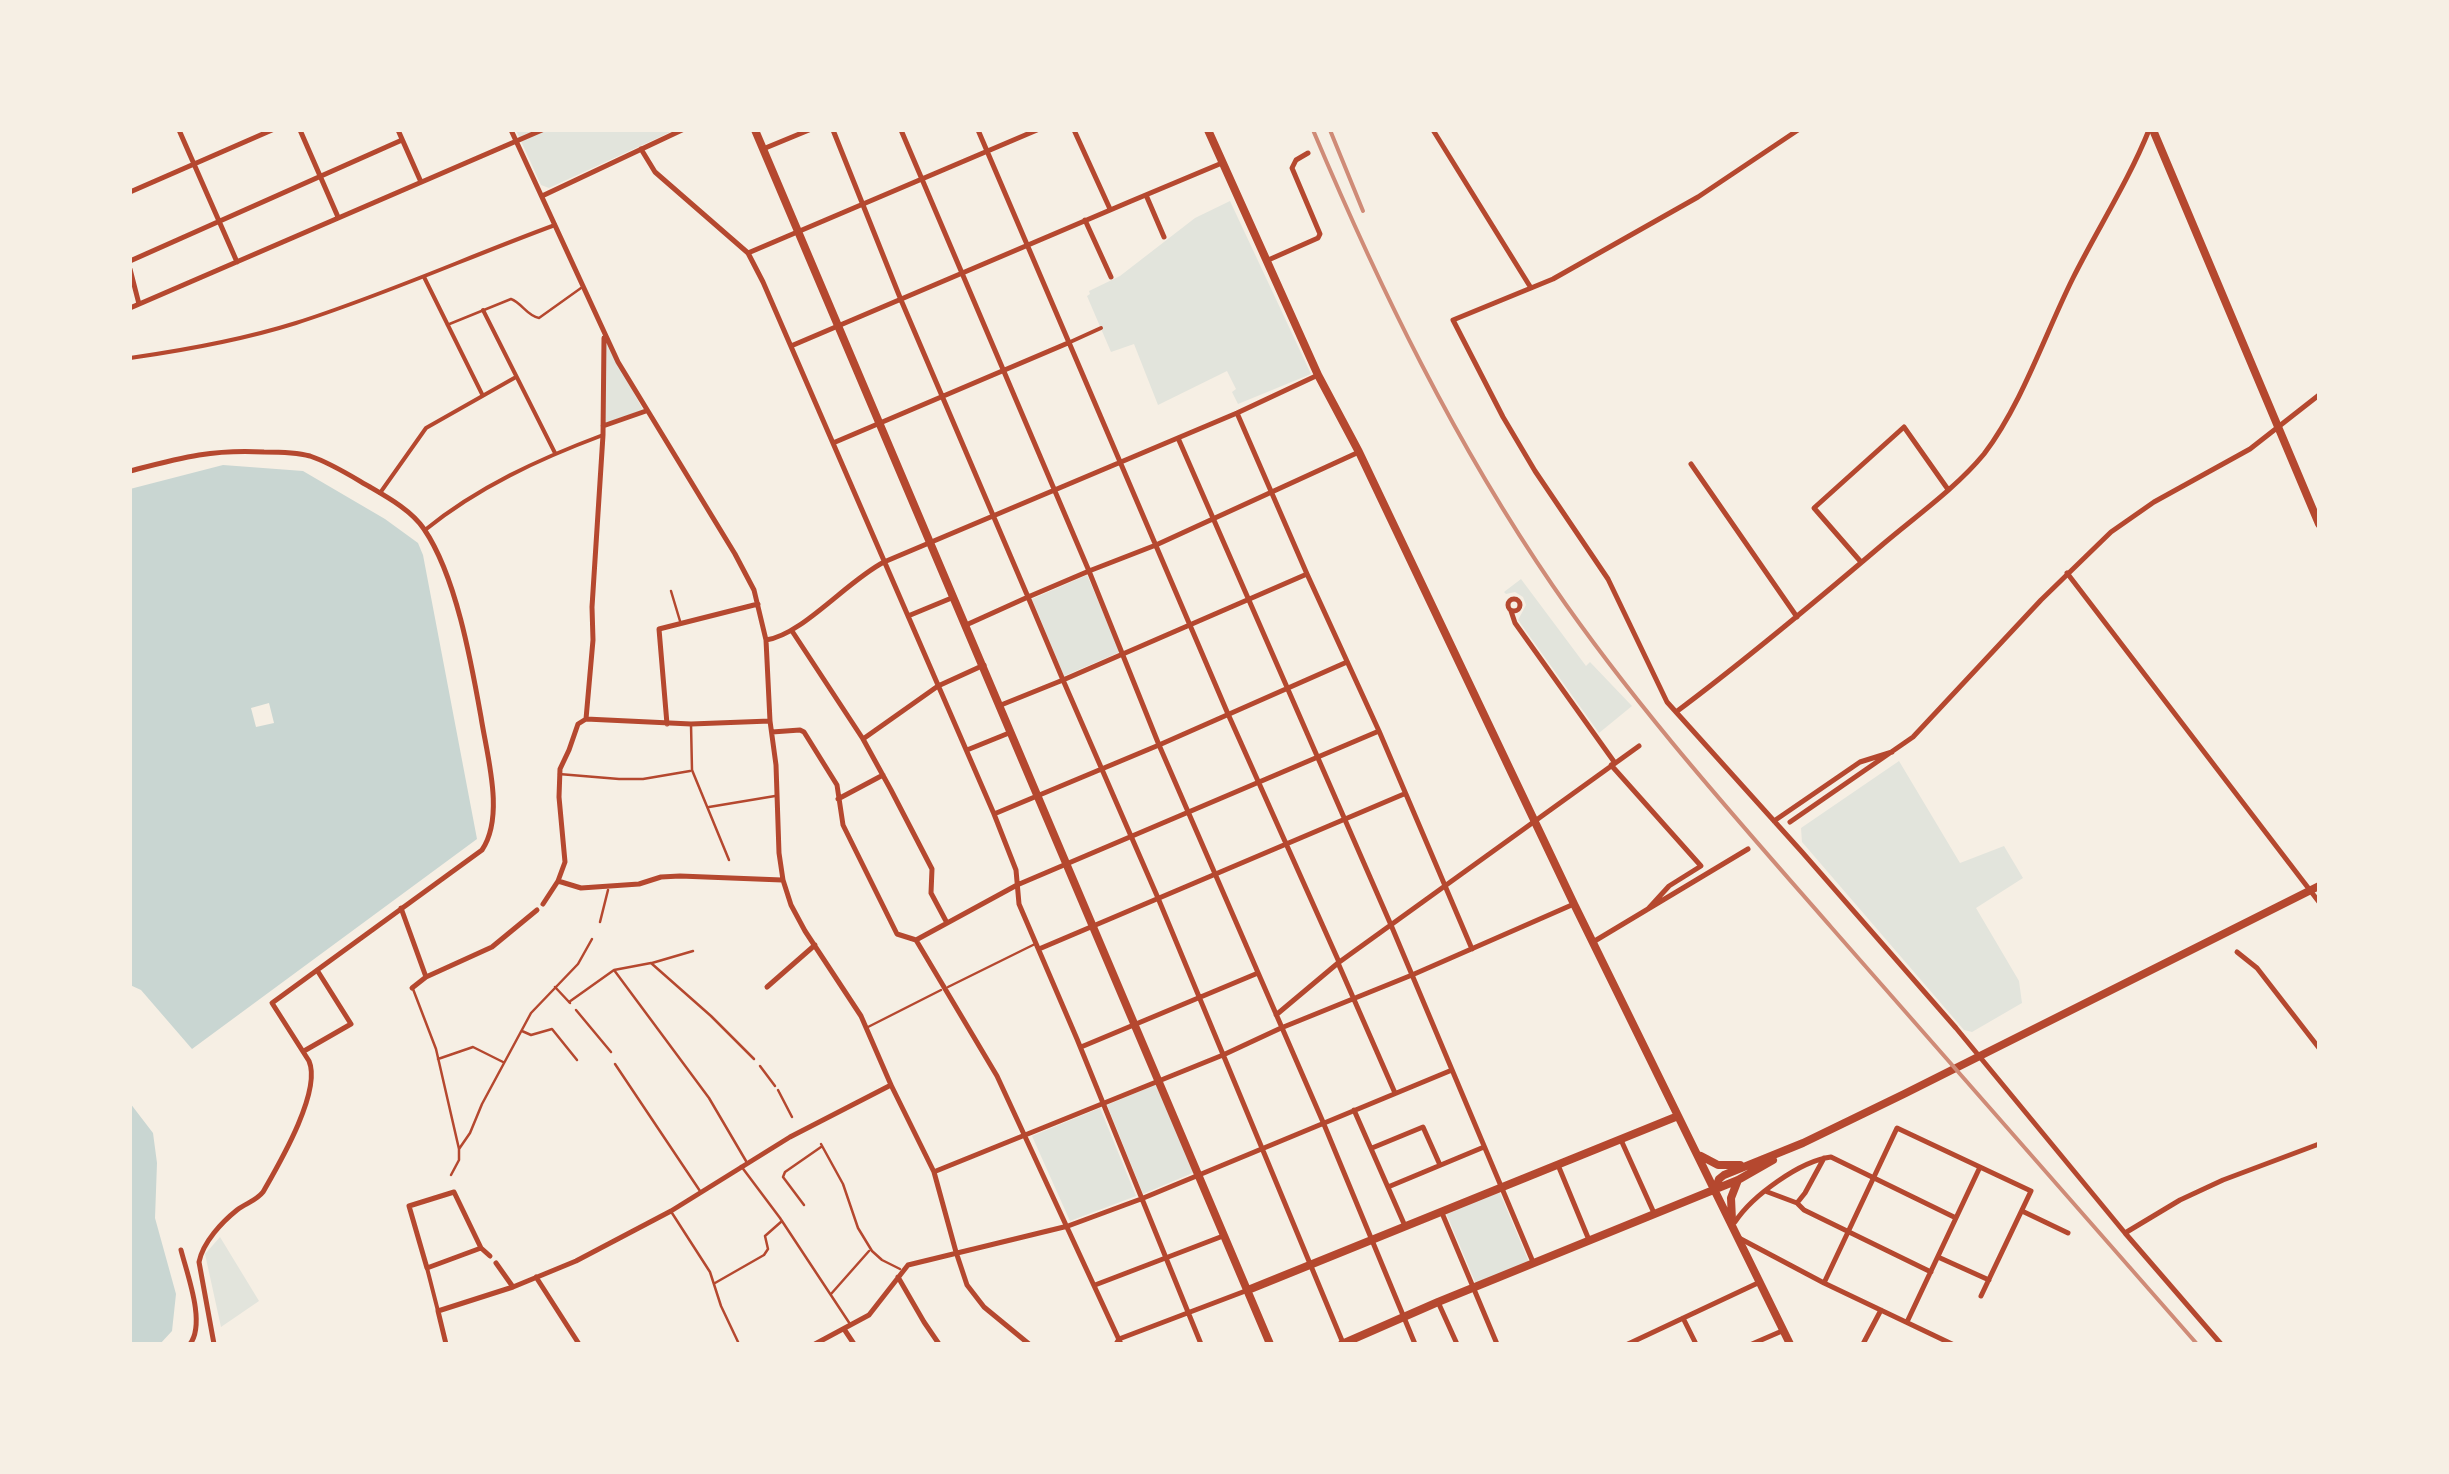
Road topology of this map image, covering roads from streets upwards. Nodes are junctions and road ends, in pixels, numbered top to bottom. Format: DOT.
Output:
graph roads {
  1 [pos="178,130"];
  2 [pos="272,130"];
  3 [pos="300,130"];
  4 [pos="398,130"];
  5 [pos="507,130"];
  6 [pos="542,130"];
  7 [pos="682,130"];
  8 [pos="755,130"];
  9 [pos="809,130"];
  10 [pos="833,130"];
  11 [pos="901,130"];
  12 [pos="978,130"];
  13 [pos="1037,130"];
  14 [pos="1074,130"];
  15 [pos="1208,130"];
  16 [pos="1433,130"];
  17 [pos="1798,130"];
  18 [pos="2151,130"];
  19 [pos="402,140"];
  20 [pos="515,140"];
  21 [pos="641,149"];
  22 [pos="763,149"];
  23 [pos="987,152"];
  24 [pos="1308,153"];
  25 [pos="1222,163"];
  26 [pos="194,164"];
  27 [pos="320,177"];
  28 [pos="921,179"];
  29 [pos="421,182"];
  30 [pos="130,192"];
  31 [pos="1146,195"];
  32 [pos="542,196"];
  33 [pos="863,205"];
  34 [pos="1110,210"];
  35 [pos="338,217"];
  36 [pos="1084,220"];
  37 [pos="218,222"];
  38 [pos="555,224"];
  39 [pos="799,232"];
  40 [pos="1164,237"];
  41 [pos="1025,244"];
  42 [pos="748,253"];
  43 [pos="1266,260"];
  44 [pos="130,261"];
  45 [pos="236,262"];
  46 [pos="130,269"];
  47 [pos="962,274"];
  48 [pos="424,277"];
  49 [pos="1111,277"];
  50 [pos="1531,288"];
  51 [pos="902,300"];
  52 [pos="139,304"];
  53 [pos="130,308"];
  54 [pos="483,310"];
  55 [pos="838,326"];
  56 [pos="1101,328"];
  57 [pos="604,335"];
  58 [pos="1068,343"];
  59 [pos="791,346"];
  60 [pos="130,358"];
  61 [pos="1003,370"];
  62 [pos="1318,375"];
  63 [pos="516,377"];
  64 [pos="943,395"];
  65 [pos="2319,395"];
  66 [pos="482,396"];
  67 [pos="646,411"];
  68 [pos="1237,412"];
  69 [pos="880,422"];
  70 [pos="603,426"];
  71 [pos="2277,427"];
  72 [pos="603,435"];
  73 [pos="1178,438"];
  74 [pos="833,444"];
  75 [pos="1359,452"];
  76 [pos="555,453"];
  77 [pos="1121,462"];
  78 [pos="1691,464"];
  79 [pos="130,471"];
  80 [pos="1948,489"];
  81 [pos="1053,491"];
  82 [pos="1273,491"];
  83 [pos="380,493"];
  84 [pos="992,516"];
  85 [pos="1213,518"];
  86 [pos="2319,524"];
  87 [pos="424,530"];
  88 [pos="930,542"];
  89 [pos="1156,545"];
  90 [pos="884,562"];
  91 [pos="1861,562"];
  92 [pos="1088,571"];
  93 [pos="2067,573"];
  94 [pos="1307,574"];
  95 [pos="954,596"];
  96 [pos="1028,597"];
  97 [pos="1249,599"];
  98 [pos="758,604"];
  99 [pos="1511,610"];
  100 [pos="908,616"];
  101 [pos="1797,617"];
  102 [pos="1189,624"];
  103 [pos="966,625"];
  104 [pos="792,631"];
  105 [pos="766,640"];
  106 [pos="1124,654"];
  107 [pos="1347,662"];
  108 [pos="984,665"];
  109 [pos="1062,680"];
  110 [pos="938,686"];
  111 [pos="1287,688"];
  112 [pos="1000,705"];
  113 [pos="1676,712"];
  114 [pos="1228,714"];
  115 [pos="586,719"];
  116 [pos="770,720"];
  117 [pos="667,724"];
  118 [pos="1379,731"];
  119 [pos="771,732"];
  120 [pos="1012,732"];
  121 [pos="863,739"];
  122 [pos="1159,744"];
  123 [pos="1638,746"];
  124 [pos="967,750"];
  125 [pos="1894,752"];
  126 [pos="1318,756"];
  127 [pos="1613,764"];
  128 [pos="1101,770"];
  129 [pos="883,775"];
  130 [pos="1258,782"];
  131 [pos="1404,794"];
  132 [pos="1038,795"];
  133 [pos="838,798"];
  134 [pos="1188,812"];
  135 [pos="994,814"];
  136 [pos="1344,820"];
  137 [pos="1535,820"];
  138 [pos="1774,821"];
  139 [pos="1790,822"];
  140 [pos="1130,836"];
  141 [pos="1286,846"];
  142 [pos="1748,850"];
  143 [pos="1066,864"];
  144 [pos="1215,875"];
  145 [pos="783,880"];
  146 [pos="558,881"];
  147 [pos="1017,885"];
  148 [pos="1444,887"];
  149 [pos="2316,887"];
  150 [pos="1158,898"];
  151 [pos="2319,902"];
  152 [pos="1574,904"];
  153 [pos="401,908"];
  154 [pos="1648,909"];
  155 [pos="946,923"];
  156 [pos="1391,925"];
  157 [pos="1094,926"];
  158 [pos="916,940"];
  159 [pos="1593,942"];
  160 [pos="815,945"];
  161 [pos="1038,946"];
  162 [pos="1472,949"];
  163 [pos="2237,952"];
  164 [pos="1338,962"];
  165 [pos="317,970"];
  166 [pos="1258,974"];
  167 [pos="1412,976"];
  168 [pos="426,977"];
  169 [pos="767,987"];
  170 [pos="412,988"];
  171 [pos="1200,998"];
  172 [pos="1354,998"];
  173 [pos="1276,1015"];
  174 [pos="1136,1024"];
  175 [pos="1282,1028"];
  176 [pos="1080,1047"];
  177 [pos="2319,1048"];
  178 [pos="304,1051"];
  179 [pos="1223,1055"];
  180 [pos="1452,1070"];
  181 [pos="1159,1080"];
  182 [pos="891,1085"];
  183 [pos="1396,1093"];
  184 [pos="1103,1103"];
  185 [pos="1354,1110"];
  186 [pos="1678,1116"];
  187 [pos="1323,1122"];
  188 [pos="1026,1135"];
  189 [pos="1621,1140"];
  190 [pos="1804,1143"];
  191 [pos="2319,1144"];
  192 [pos="1484,1147"];
  193 [pos="1260,1148"];
  194 [pos="1371,1148"];
  195 [pos="1698,1155"];
  196 [pos="1827,1157"];
  197 [pos="1558,1164"];
  198 [pos="1754,1164"];
  199 [pos="1440,1166"];
  200 [pos="1980,1167"];
  201 [pos="934,1172"];
  202 [pos="1199,1173"];
  203 [pos="1874,1178"];
  204 [pos="1738,1180"];
  205 [pos="1388,1188"];
  206 [pos="1501,1188"];
  207 [pos="1716,1188"];
  208 [pos="1765,1191"];
  209 [pos="1142,1199"];
  210 [pos="1797,1202"];
  211 [pos="1441,1211"];
  212 [pos="2022,1211"];
  213 [pos="1654,1214"];
  214 [pos="1956,1218"];
  215 [pos="1733,1224"];
  216 [pos="1068,1226"];
  217 [pos="1404,1226"];
  218 [pos="1848,1232"];
  219 [pos="2068,1233"];
  220 [pos="2125,1233"];
  221 [pos="1224,1236"];
  222 [pos="1740,1238"];
  223 [pos="1372,1239"];
  224 [pos="1589,1240"];
  225 [pos="481,1248"];
  226 [pos="180,1250"];
  227 [pos="956,1252"];
  228 [pos="490,1256"];
  229 [pos="1938,1256"];
  230 [pos="1164,1258"];
  231 [pos="496,1264"];
  232 [pos="1309,1264"];
  233 [pos="1534,1264"];
  234 [pos="427,1268"];
  235 [pos="1931,1272"];
  236 [pos="900,1274"];
  237 [pos="536,1277"];
  238 [pos="1988,1280"];
  239 [pos="1760,1282"];
  240 [pos="1824,1282"];
  241 [pos="1096,1285"];
  242 [pos="513,1287"];
  243 [pos="1474,1287"];
  244 [pos="1248,1290"];
  245 [pos="1981,1296"];
  246 [pos="1438,1302"];
  247 [pos="1880,1310"];
  248 [pos="438,1311"];
  249 [pos="1188,1312"];
  250 [pos="1404,1317"];
  251 [pos="1683,1318"];
  252 [pos="1907,1322"];
  253 [pos="847,1328"];
  254 [pos="1784,1330"];
  255 [pos="1940,1341"];
  256 [pos="1119,1342"];
  257 [pos="190,1344"];
  258 [pos="214,1344"];
  259 [pos="446,1344"];
  260 [pos="579,1344"];
  261 [pos="815,1344"];
  262 [pos="854,1344"];
  263 [pos="940,1344"];
  264 [pos="1029,1344"];
  265 [pos="1201,1344"];
  266 [pos="1270,1344"];
  267 [pos="1343,1344"];
  268 [pos="1415,1344"];
  269 [pos="1456,1344"];
  270 [pos="1498,1344"];
  271 [pos="1628,1344"];
  272 [pos="1696,1344"];
  273 [pos="1752,1344"];
  274 [pos="1790,1344"];
  275 [pos="1863,1344"];
  276 [pos="1952,1344"];
  277 [pos="2221,1344"];
  1 -- 26 [label="street"];
  2 -- 26 [label="street"];
  3 -- 27 [label="street"];
  4 -- 19 [label="street"];
  5 -- 20 [label="street"];
  6 -- 20 [label="street"];
  7 -- 21 [label="street"];
  8 -- 22 [label="street"];
  9 -- 22 [label="street"];
  10 -- 33 [label="street"];
  11 -- 28 [label="street"];
  12 -- 23 [label="street"];
  13 -- 23 [label="street"];
  14 -- 34 [label="street"];
  15 -- 25 [label="street"];
  16 -- 50 [label="street"];
  17 -- 50 [label="street"];
  18 -- 71 [label="street"];
  18 -- 80 [label="street"];
  19 -- 27 [label="street"];
  19 -- 29 [label="street"];
  20 -- 29 [label="street"];
  20 -- 32 [label="street"];
  21 -- 32 [label="street"];
  21 -- 42 [label="street"];
  22 -- 39 [label="street"];
  23 -- 28 [label="street"];
  23 -- 41 [label="street"];
  24 -- 43 [label="street"];
  25 -- 31 [label="street"];
  25 -- 43 [label="street"];
  26 -- 30 [label="street"];
  26 -- 37 [label="street"];
  27 -- 35 [label="street"];
  27 -- 37 [label="street"];
  28 -- 33 [label="street"];
  28 -- 47 [label="street"];
  29 -- 35 [label="street"];
  31 -- 34 [label="street"];
  31 -- 40 [label="street"];
  32 -- 38 [label="street"];
  33 -- 39 [label="street"];
  33 -- 51 [label="street"];
  34 -- 36 [label="street"];
  35 -- 45 [label="street"];
  36 -- 41 [label="street"];
  36 -- 49 [label="street"];
  37 -- 44 [label="street"];
  37 -- 45 [label="street"];
  38 -- 48 [label="street"];
  38 -- 57 [label="street"];
  39 -- 42 [label="street"];
  39 -- 55 [label="street"];
  41 -- 47 [label="street"];
  41 -- 58 [label="street"];
  42 -- 59 [label="street"];
  43 -- 62 [label="street"];
  45 -- 52 [label="street"];
  46 -- 52 [label="street"];
  47 -- 51 [label="street"];
  47 -- 61 [label="street"];
  48 -- 60 [label="street"];
  48 -- 66 [label="street"];
  50 -- 113 [label="street"];
  51 -- 55 [label="street"];
  51 -- 64 [label="street"];
  52 -- 53 [label="street"];
  54 -- 63 [label="street"];
  55 -- 59 [label="street"];
  55 -- 69 [label="street"];
  56 -- 58 [label="street"];
  57 -- 67 [label="street"];
  57 -- 70 [label="street"];
  58 -- 61 [label="street"];
  58 -- 77 [label="street"];
  59 -- 74 [label="street"];
  61 -- 64 [label="street"];
  61 -- 81 [label="street"];
  62 -- 68 [label="street"];
  62 -- 75 [label="street"];
  63 -- 66 [label="street"];
  63 -- 76 [label="street"];
  64 -- 69 [label="street"];
  64 -- 84 [label="street"];
  65 -- 71 [label="street"];
  66 -- 83 [label="street"];
  67 -- 70 [label="street"];
  67 -- 98 [label="street"];
  68 -- 73 [label="street"];
  68 -- 82 [label="street"];
  69 -- 74 [label="street"];
  69 -- 88 [label="street"];
  70 -- 72 [label="street"];
  71 -- 86 [label="street"];
  71 -- 93 [label="street"];
  72 -- 76 [label="street"];
  72 -- 115 [label="street"];
  73 -- 77 [label="street"];
  73 -- 85 [label="street"];
  74 -- 90 [label="street"];
  75 -- 82 [label="street"];
  75 -- 137 [label="street"];
  76 -- 87 [label="street"];
  77 -- 81 [label="street"];
  77 -- 89 [label="street"];
  78 -- 101 [label="street"];
  79 -- 83 [label="street"];
  80 -- 91 [label="street"];
  80 -- 91 [label="street"];
  81 -- 84 [label="street"];
  81 -- 92 [label="street"];
  82 -- 85 [label="street"];
  82 -- 94 [label="street"];
  83 -- 87 [label="street"];
  84 -- 88 [label="street"];
  84 -- 96 [label="street"];
  85 -- 89 [label="street"];
  85 -- 97 [label="street"];
  87 -- 153 [label="street"];
  88 -- 90 [label="street"];
  88 -- 95 [label="street"];
  89 -- 92 [label="street"];
  89 -- 102 [label="street"];
  90 -- 100 [label="street"];
  90 -- 104 [label="street"];
  91 -- 101 [label="street"];
  92 -- 96 [label="street"];
  92 -- 106 [label="street"];
  93 -- 125 [label="street"];
  93 -- 149 [label="street"];
  94 -- 97 [label="street"];
  94 -- 107 [label="street"];
  95 -- 100 [label="street"];
  95 -- 103 [label="street"];
  96 -- 103 [label="street"];
  96 -- 109 [label="street"];
  97 -- 102 [label="street"];
  97 -- 111 [label="street"];
  98 -- 105 [label="street"];
  98 -- 117 [label="street"];
  99 -- 127 [label="street"];
  100 -- 110 [label="street"];
  101 -- 113 [label="street"];
  102 -- 106 [label="street"];
  102 -- 114 [label="street"];
  103 -- 108 [label="street"];
  104 -- 105 [label="street"];
  104 -- 121 [label="street"];
  105 -- 116 [label="street"];
  106 -- 109 [label="street"];
  106 -- 122 [label="street"];
  107 -- 111 [label="street"];
  107 -- 118 [label="street"];
  108 -- 110 [label="street"];
  108 -- 112 [label="street"];
  109 -- 112 [label="street"];
  109 -- 128 [label="street"];
  110 -- 121 [label="street"];
  110 -- 124 [label="street"];
  111 -- 114 [label="street"];
  111 -- 126 [label="street"];
  112 -- 120 [label="street"];
  113 -- 138 [label="street"];
  114 -- 122 [label="street"];
  114 -- 130 [label="street"];
  115 -- 117 [label="street"];
  115 -- 146 [label="street"];
  116 -- 117 [label="street"];
  116 -- 119 [label="street"];
  118 -- 126 [label="street"];
  118 -- 131 [label="street"];
  119 -- 133 [label="street"];
  119 -- 145 [label="street"];
  120 -- 124 [label="street"];
  120 -- 132 [label="street"];
  121 -- 129 [label="street"];
  122 -- 128 [label="street"];
  122 -- 134 [label="street"];
  123 -- 127 [label="street"];
  124 -- 135 [label="street"];
  125 -- 138 [label="street"];
  125 -- 139 [label="street"];
  126 -- 130 [label="street"];
  126 -- 136 [label="street"];
  127 -- 137 [label="street"];
  127 -- 154 [label="street"];
  128 -- 132 [label="street"];
  128 -- 140 [label="street"];
  129 -- 133 [label="street"];
  129 -- 155 [label="street"];
  130 -- 134 [label="street"];
  130 -- 141 [label="street"];
  131 -- 136 [label="street"];
  131 -- 148 [label="street"];
  132 -- 135 [label="street"];
  132 -- 143 [label="street"];
  133 -- 158 [label="street"];
  134 -- 140 [label="street"];
  134 -- 144 [label="street"];
  135 -- 147 [label="street"];
  136 -- 141 [label="street"];
  136 -- 156 [label="street"];
  137 -- 148 [label="street"];
  137 -- 152 [label="street"];
  138 -- 220 [label="street"];
  140 -- 143 [label="street"];
  140 -- 150 [label="street"];
  141 -- 144 [label="street"];
  141 -- 164 [label="street"];
  142 -- 154 [label="street"];
  143 -- 147 [label="street"];
  143 -- 157 [label="street"];
  144 -- 150 [label="street"];
  144 -- 166 [label="street"];
  145 -- 146 [label="street"];
  145 -- 160 [label="street"];
  146 -- 168 [label="street"];
  147 -- 155 [label="street"];
  147 -- 161 [label="street"];
  148 -- 156 [label="street"];
  148 -- 162 [label="street"];
  149 -- 151 [label="street"];
  149 -- 190 [label="street"];
  150 -- 157 [label="street"];
  150 -- 171 [label="street"];
  152 -- 159 [label="street"];
  152 -- 162 [label="street"];
  153 -- 165 [label="street"];
  153 -- 168 [label="street"];
  154 -- 159 [label="street"];
  155 -- 158 [label="street"];
  156 -- 164 [label="street"];
  156 -- 167 [label="street"];
  157 -- 161 [label="street"];
  157 -- 174 [label="street"];
  158 -- 188 [label="street"];
  159 -- 186 [label="street"];
  160 -- 169 [label="street"];
  160 -- 182 [label="street"];
  161 -- 176 [label="street"];
  162 -- 167 [label="street"];
  163 -- 177 [label="street"];
  164 -- 172 [label="street"];
  164 -- 173 [label="street"];
  165 -- 178 [label="street"];
  165 -- 178 [label="street"];
  166 -- 171 [label="street"];
  166 -- 173 [label="street"];
  167 -- 172 [label="street"];
  167 -- 180 [label="street"];
  168 -- 170 [label="street"];
  171 -- 174 [label="street"];
  171 -- 179 [label="street"];
  172 -- 175 [label="street"];
  172 -- 183 [label="street"];
  173 -- 175 [label="street"];
  174 -- 176 [label="street"];
  174 -- 181 [label="street"];
  175 -- 179 [label="street"];
  175 -- 187 [label="street"];
  176 -- 184 [label="street"];
  178 -- 258 [label="street"];
  179 -- 181 [label="street"];
  179 -- 193 [label="street"];
  180 -- 183 [label="street"];
  180 -- 192 [label="street"];
  181 -- 184 [label="street"];
  181 -- 202 [label="street"];
  182 -- 201 [label="street"];
  182 -- 237 [label="street"];
  183 -- 185 [label="street"];
  184 -- 188 [label="street"];
  184 -- 209 [label="street"];
  185 -- 187 [label="street"];
  185 -- 194 [label="street"];
  186 -- 189 [label="street"];
  186 -- 195 [label="street"];
  187 -- 193 [label="street"];
  187 -- 223 [label="street"];
  188 -- 201 [label="street"];
  188 -- 216 [label="street"];
  189 -- 197 [label="street"];
  189 -- 213 [label="street"];
  190 -- 198 [label="street"];
  190 -- 204 [label="street"];
  191 -- 220 [label="street"];
  192 -- 199 [label="street"];
  192 -- 206 [label="street"];
  193 -- 202 [label="street"];
  193 -- 232 [label="street"];
  194 -- 199 [label="street"];
  194 -- 205 [label="street"];
  195 -- 198 [label="street"];
  195 -- 207 [label="street"];
  196 -- 203 [label="street"];
  196 -- 208 [label="street"];
  196 -- 210 [label="street"];
  197 -- 206 [label="street"];
  197 -- 224 [label="street"];
  198 -- 207 [label="street"];
  199 -- 205 [label="street"];
  200 -- 203 [label="street"];
  200 -- 212 [label="street"];
  200 -- 214 [label="street"];
  201 -- 227 [label="street"];
  202 -- 209 [label="street"];
  202 -- 221 [label="street"];
  203 -- 214 [label="street"];
  203 -- 218 [label="street"];
  204 -- 207 [label="street"];
  204 -- 215 [label="street"];
  205 -- 217 [label="street"];
  206 -- 211 [label="street"];
  206 -- 233 [label="street"];
  207 -- 213 [label="street"];
  207 -- 215 [label="street"];
  208 -- 210 [label="street"];
  208 -- 215 [label="street"];
  209 -- 216 [label="street"];
  209 -- 230 [label="street"];
  210 -- 218 [label="street"];
  211 -- 217 [label="street"];
  211 -- 243 [label="street"];
  212 -- 219 [label="street"];
  212 -- 238 [label="street"];
  213 -- 224 [label="street"];
  214 -- 229 [label="street"];
  215 -- 222 [label="street"];
  216 -- 227 [label="street"];
  216 -- 241 [label="street"];
  217 -- 223 [label="street"];
  218 -- 235 [label="street"];
  218 -- 240 [label="street"];
  220 -- 277 [label="street"];
  221 -- 230 [label="street"];
  221 -- 244 [label="street"];
  222 -- 239 [label="street"];
  222 -- 240 [label="street"];
  223 -- 232 [label="street"];
  223 -- 250 [label="street"];
  224 -- 233 [label="street"];
  225 -- 228 [label="street"];
  225 -- 234 [label="street"];
  225 -- 234 [label="street"];
  226 -- 257 [label="street"];
  227 -- 236 [label="street"];
  227 -- 264 [label="street"];
  229 -- 235 [label="street"];
  229 -- 238 [label="street"];
  230 -- 241 [label="street"];
  230 -- 249 [label="street"];
  231 -- 242 [label="street"];
  232 -- 244 [label="street"];
  232 -- 267 [label="street"];
  233 -- 243 [label="street"];
  234 -- 248 [label="street"];
  235 -- 252 [label="street"];
  236 -- 253 [label="street"];
  236 -- 263 [label="street"];
  237 -- 242 [label="street"];
  237 -- 260 [label="street"];
  238 -- 245 [label="street"];
  239 -- 251 [label="street"];
  239 -- 254 [label="street"];
  240 -- 247 [label="street"];
  241 -- 256 [label="street"];
  242 -- 248 [label="street"];
  243 -- 246 [label="street"];
  243 -- 270 [label="street"];
  244 -- 249 [label="street"];
  244 -- 266 [label="street"];
  246 -- 250 [label="street"];
  246 -- 269 [label="street"];
  247 -- 252 [label="street"];
  247 -- 275 [label="street"];
  248 -- 259 [label="street"];
  249 -- 256 [label="street"];
  249 -- 265 [label="street"];
  250 -- 267 [label="street"];
  250 -- 268 [label="street"];
  251 -- 271 [label="street"];
  251 -- 272 [label="street"];
  252 -- 255 [label="street"];
  253 -- 261 [label="street"];
  253 -- 262 [label="street"];
  254 -- 273 [label="street"];
  254 -- 274 [label="street"];
  255 -- 276 [label="street"];
}
